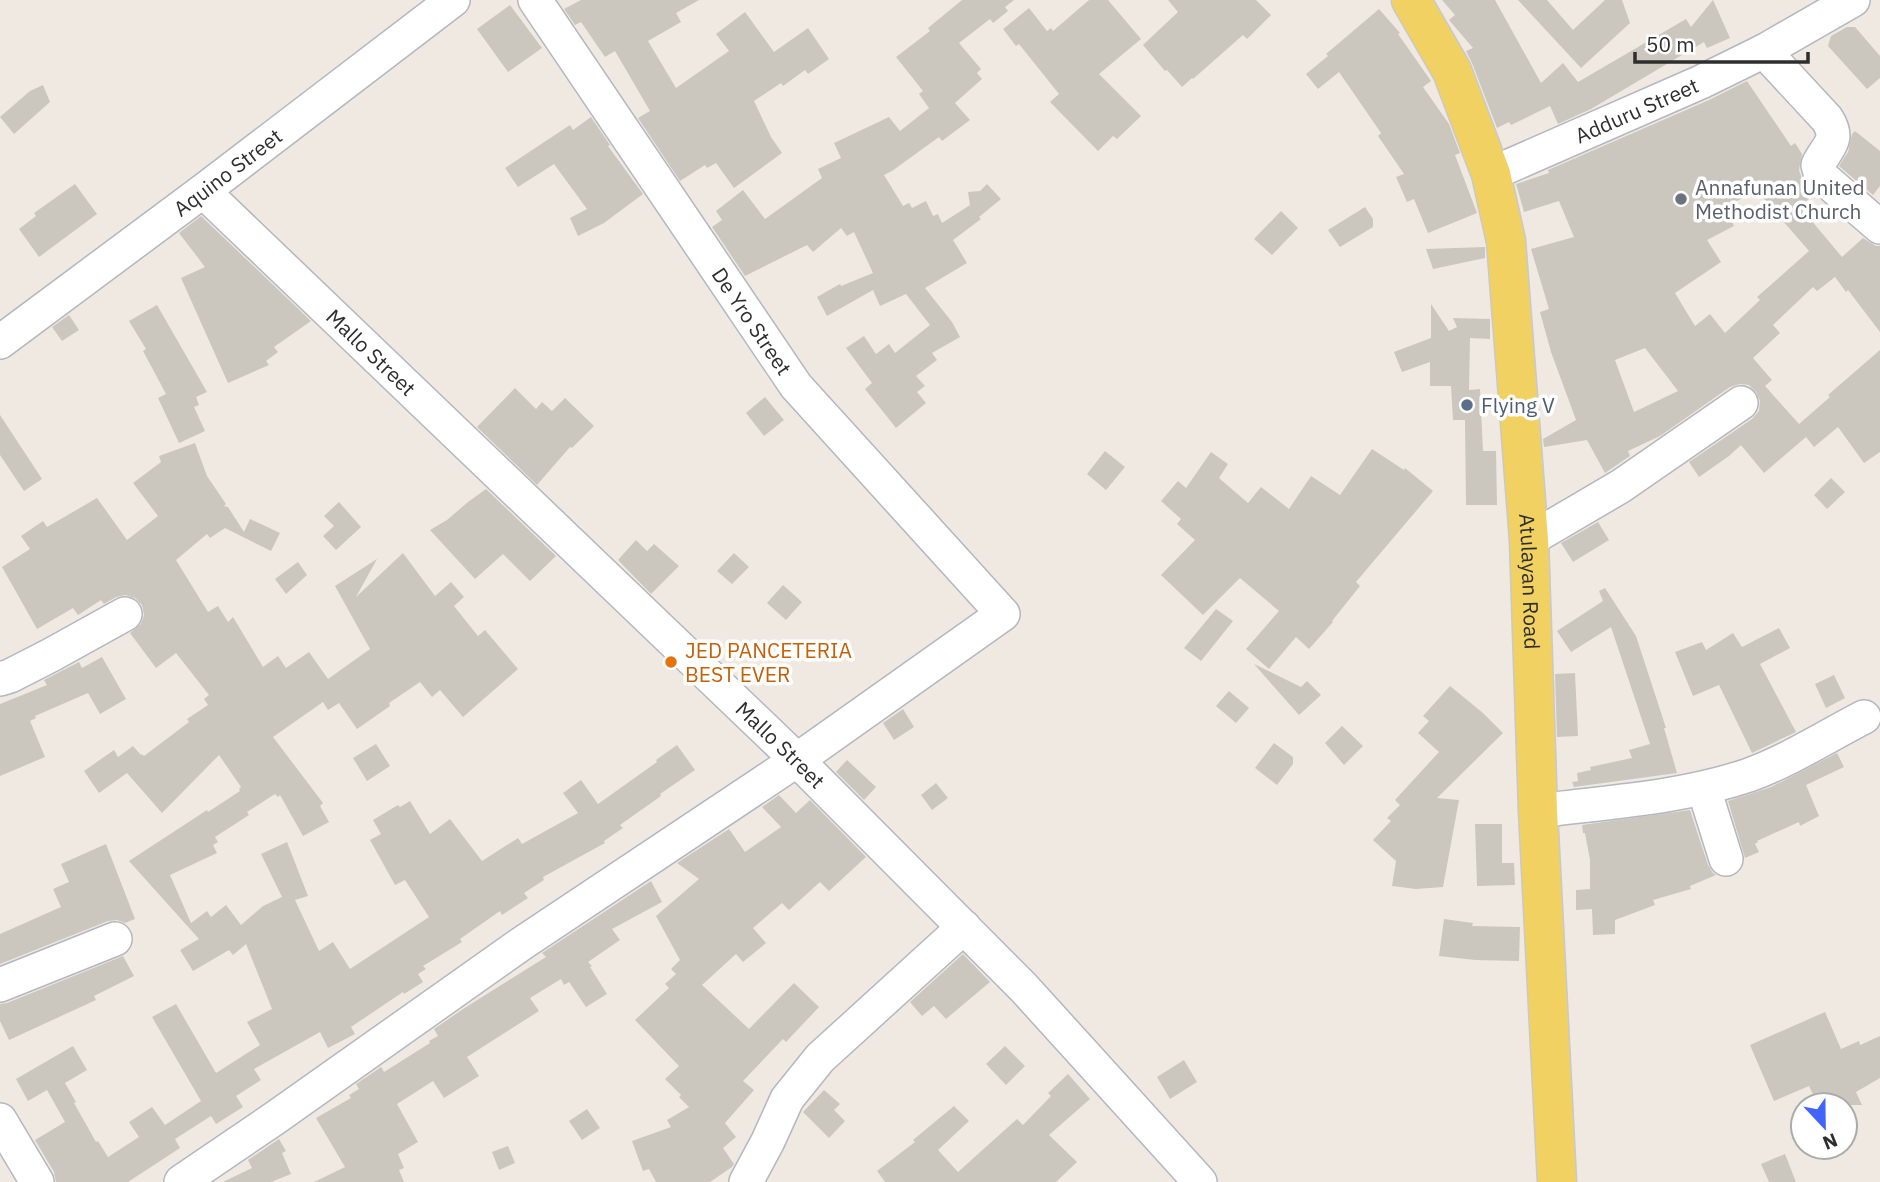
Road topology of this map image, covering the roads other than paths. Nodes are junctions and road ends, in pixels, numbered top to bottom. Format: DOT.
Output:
graph roads {
  1 [pos="453,0"];
  2 [pos="535,0"];
  3 [pos="1411,0"];
  4 [pos="1853,0"];
  5 [pos="1764,51"];
  6 [pos="1491,174"];
  7 [pos="204,191"];
  8 [pos="1880,227"];
  9 [pos="0,342"];
  10 [pos="1741,403"];
  11 [pos="1529,540"];
  12 [pos="125,614"];
  13 [pos="0,679"];
  14 [pos="1864,717"];
  15 [pos="797,760"];
  16 [pos="1704,789"];
  17 [pos="1538,811"];
  18 [pos="1726,859"];
  19 [pos="964,927"];
  20 [pos="115,939"];
  21 [pos="0,985"];
  22 [pos="0,1120"];
  23 [pos="37,1182"];
  24 [pos="181,1182"];
  25 [pos="746,1182"];
  26 [pos="1200,1182"];
  27 [pos="1557,1182"];
  1 -- 7 [label="street, Aquino Street"];
  2 -- 15 [label="street, De Yro Street"];
  3 -- 6 [label="main road, Atulayan Road"];
  4 -- 5 [label="street, Adduru Street"];
  5 -- 6 [label="street, Adduru Street"];
  5 -- 8 [label="street"];
  6 -- 11 [label="main road, Atulayan Road"];
  7 -- 9 [label="street, Aquino Street"];
  7 -- 15 [label="street, Mallo Street"];
  10 -- 11 [label="street"];
  11 -- 17 [label="main road, Atulayan Road"];
  12 -- 13 [label="street"];
  14 -- 16 [label="street"];
  15 -- 19 [label="street, Mallo Street"];
  15 -- 24 [label="street"];
  16 -- 17 [label="street"];
  16 -- 18 [label="street"];
  17 -- 27 [label="main road, Atulayan Road"];
  19 -- 25 [label="street"];
  19 -- 26 [label="street, Mallo Street"];
  20 -- 21 [label="street"];
  22 -- 23 [label="street"];
}
